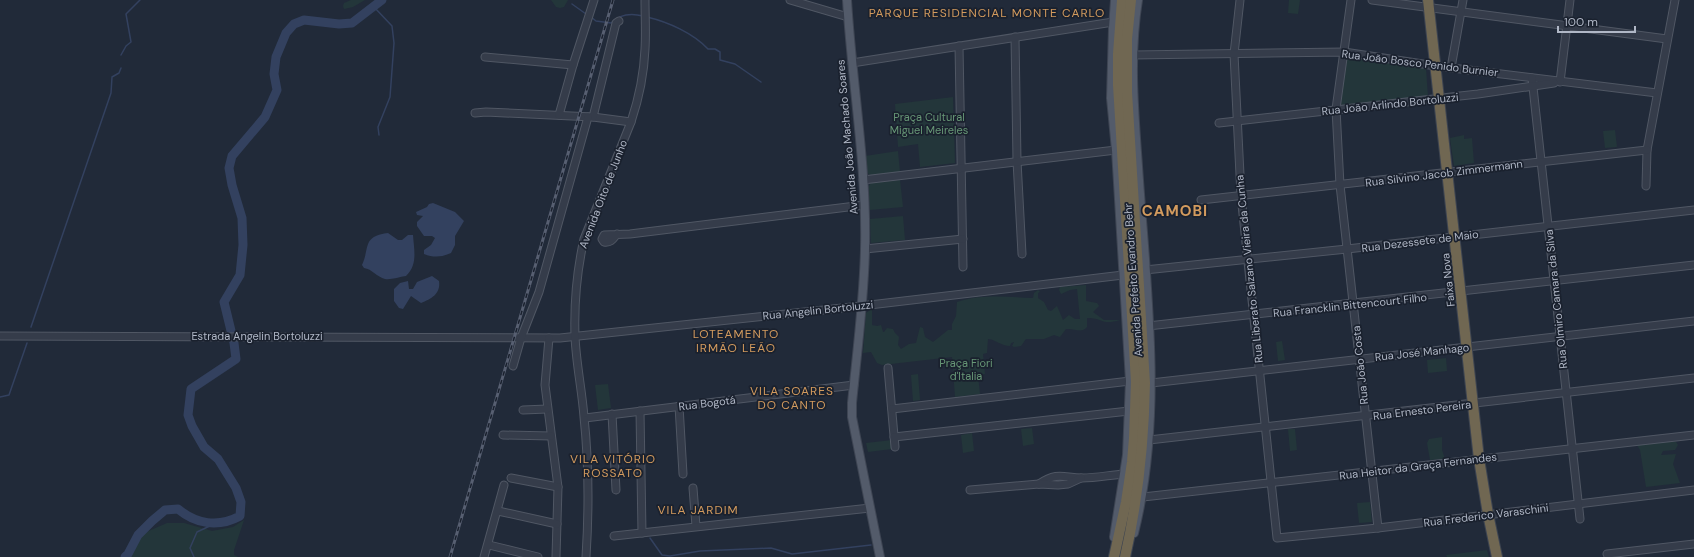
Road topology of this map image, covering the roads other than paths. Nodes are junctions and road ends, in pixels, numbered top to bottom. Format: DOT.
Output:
graph roads {
  1 [pos="594,0"];
  2 [pos="645,0"];
  3 [pos="790,0"];
  4 [pos="847,0"];
  5 [pos="1115,0"];
  6 [pos="1131,0"];
  7 [pos="1240,0"];
  8 [pos="1351,0"];
  9 [pos="1372,0"];
  10 [pos="1463,0"];
  11 [pos="1570,0"];
  12 [pos="1675,0"];
  13 [pos="1429,4"];
  14 [pos="1461,12"];
  15 [pos="848,17"];
  16 [pos="619,22"];
  17 [pos="1113,22"];
  18 [pos="1566,26"];
  19 [pos="1015,37"];
  20 [pos="1667,39"];
  21 [pos="959,46"];
  22 [pos="1344,52"];
  23 [pos="1234,54"];
  24 [pos="1133,55"];
  25 [pos="485,57"];
  26 [pos="852,63"];
  27 [pos="573,65"];
  28 [pos="1436,66"];
  29 [pos="1451,68"];
  30 [pos="1532,78"];
  31 [pos="1560,82"];
  32 [pos="1118,86"];
  33 [pos="1533,87"];
  34 [pos="1657,93"];
  35 [pos="1439,98"];
  36 [pos="1112,107"];
  37 [pos="1336,109"];
  38 [pos="475,113"];
  39 [pos="559,115"];
  40 [pos="590,117"];
  41 [pos="1236,121"];
  42 [pos="631,122"];
  43 [pos="1219,123"];
  44 [pos="1120,125"];
  45 [pos="1119,150"];
  46 [pos="1647,150"];
  47 [pos="1017,161"];
  48 [pos="1541,162"];
  49 [pos="1133,166"];
  50 [pos="960,168"];
  51 [pos="1447,173"];
  52 [pos="864,180"];
  53 [pos="1139,182"];
  54 [pos="1340,185"];
  55 [pos="1646,186"];
  56 [pos="1134,193"];
  57 [pos="1241,195"];
  58 [pos="1201,200"];
  59 [pos="864,205"];
  60 [pos="1694,210"];
  61 [pos="1548,226"];
  62 [pos="617,234"];
  63 [pos="1455,237"];
  64 [pos="963,240"];
  65 [pos="1128,247"];
  66 [pos="865,249"];
  67 [pos="1347,249"];
  68 [pos="1022,254"];
  69 [pos="1248,260"];
  70 [pos="1694,265"];
  71 [pos="963,267"];
  72 [pos="1145,270"];
  73 [pos="1123,275"];
  74 [pos="1554,282"];
  75 [pos="1461,292"];
  76 [pos="1131,301"];
  77 [pos="1353,304"];
  78 [pos="861,306"];
  79 [pos="1253,315"];
  80 [pos="1694,321"];
  81 [pos="1148,326"];
  82 [pos="0,336"];
  83 [pos="1560,336"];
  84 [pos="513,337"];
  85 [pos="575,337"];
  86 [pos="521,338"];
  87 [pos="550,338"];
  88 [pos="1467,348"];
  89 [pos="1359,359"];
  90 [pos="513,366"];
  91 [pos="888,368"];
  92 [pos="1259,371"];
  93 [pos="1694,378"];
  94 [pos="1133,382"];
  95 [pos="1151,383"];
  96 [pos="854,385"];
  97 [pos="1566,393"];
  98 [pos="1473,403"];
  99 [pos="679,406"];
  100 [pos="892,408"];
  101 [pos="547,409"];
  102 [pos="523,410"];
  103 [pos="640,411"];
  104 [pos="1129,411"];
  105 [pos="1145,411"];
  106 [pos="612,414"];
  107 [pos="1366,417"];
  108 [pos="584,418"];
  109 [pos="1266,428"];
  110 [pos="504,435"];
  111 [pos="1694,435"];
  112 [pos="551,436"];
  113 [pos="894,437"];
  114 [pos="1134,438"];
  115 [pos="1149,440"];
  116 [pos="895,447"];
  117 [pos="1572,448"];
  118 [pos="1479,459"];
  119 [pos="1372,472"];
  120 [pos="683,474"];
  121 [pos="1126,477"];
  122 [pos="511,478"];
  123 [pos="1272,484"];
  124 [pos="504,485"];
  125 [pos="558,487"];
  126 [pos="693,488"];
  127 [pos="616,490"];
  128 [pos="970,490"];
  129 [pos="1694,490"];
  130 [pos="1140,495"];
  131 [pos="1578,504"];
  132 [pos="870,508"];
  133 [pos="498,511"];
  134 [pos="1488,514"];
  135 [pos="1580,519"];
  136 [pos="557,524"];
  137 [pos="696,526"];
  138 [pos="1378,528"];
  139 [pos="642,532"];
  140 [pos="614,536"];
  141 [pos="1277,538"];
  142 [pos="1694,544"];
  143 [pos="489,545"];
  144 [pos="1132,545"];
  145 [pos="1607,554"];
  146 [pos="484,557"];
  147 [pos="538,557"];
  148 [pos="556,557"];
  149 [pos="586,557"];
  150 [pos="880,557"];
  151 [pos="1110,557"];
  152 [pos="1114,557"];
  153 [pos="1127,557"];
  154 [pos="1497,557"];
  1 -- 27 [label="street"];
  2 -- 42 [label="street, Avenida Oito de Junho"];
  3 -- 15 [label="street"];
  4 -- 15 [label="main road, Avenida João Machado Soares"];
  5 -- 17 [label="main road, Avenida Prefeito Evandro Behr"];
  6 -- 24 [label="main road, Avenida Prefeito Evandro Behr"];
  6 -- 32 [label="highway, Avenida Prefeito Evandro Behr"];
  6 -- 49 [label="highway, Avenida Prefeito Evandro Behr"];
  7 -- 23 [label="street, Rua Liberato Salzano Vieira da Cunha"];
  8 -- 22 [label="street, Rua João Costa"];
  9 -- 13 [label="street"];
  10 -- 14 [label="street"];
  11 -- 18 [label="street"];
  12 -- 20 [label="street"];
  13 -- 14 [label="street"];
  13 -- 28 [label="highway, Faixa Nova"];
  14 -- 18 [label="street"];
  14 -- 29 [label="street"];
  15 -- 26 [label="main road, Avenida João Machado Soares"];
  16 -- 40 [label="street"];
  17 -- 19 [label="street"];
  17 -- 36 [label="main road, Avenida Prefeito Evandro Behr"];
  18 -- 20 [label="street"];
  18 -- 31 [label="street"];
  19 -- 21 [label="street"];
  19 -- 47 [label="street"];
  20 -- 34 [label="street"];
  21 -- 26 [label="street"];
  21 -- 50 [label="street"];
  22 -- 23 [label="street, Rua João Bosco Penido Burnier"];
  22 -- 28 [label="street, Rua João Bosco Penido Burnier"];
  22 -- 37 [label="street, Rua João Costa"];
  23 -- 24 [label="street, Rua João Bosco Penido Burnier"];
  23 -- 41 [label="street, Rua Liberato Salzano Vieira da Cunha"];
  24 -- 53 [label="main road, Avenida Prefeito Evandro Behr"];
  25 -- 27 [label="street"];
  26 -- 52 [label="main road, Avenida João Machado Soares"];
  27 -- 39 [label="street"];
  28 -- 29 [label="street, Rua João Bosco Penido Burnier"];
  28 -- 35 [label="highway, Faixa Nova"];
  29 -- 30 [label="street, Rua João Bosco Penido Burnier"];
  30 -- 31 [label="street, Rua João Bosco Penido Burnier"];
  30 -- 33 [label="street, Rua Olmiro Camara da Silva"];
  31 -- 33 [label="street, Rua João Arlindo Bortoluzzi"];
  31 -- 34 [label="street, Rua João Bosco Penido Burnier"];
  32 -- 36 [label="highway"];
  32 -- 44 [label="highway, Avenida Prefeito Evandro Behr"];
  33 -- 35 [label="street, Rua João Arlindo Bortoluzzi"];
  33 -- 48 [label="street, Rua Olmiro Camara da Silva"];
  34 -- 46 [label="street"];
  35 -- 37 [label="street, Rua João Arlindo Bortoluzzi"];
  35 -- 51 [label="highway, Faixa Nova"];
  36 -- 44 [label="highway"];
  36 -- 45 [label="main road, Avenida Prefeito Evandro Behr"];
  37 -- 41 [label="street, Rua João Arlindo Bortoluzzi"];
  37 -- 54 [label="street, Rua João Costa"];
  38 -- 39 [label="street"];
  39 -- 40 [label="street"];
  40 -- 42 [label="street"];
  40 -- 86 [label="street"];
  41 -- 43 [label="street, Rua João Arlindo Bortoluzzi"];
  41 -- 57 [label="street, Rua Liberato Salzano Vieira da Cunha"];
  42 -- 85 [label="street, Avenida Oito de Junho"];
  44 -- 45 [label="highway, Avenida Prefeito Evandro Behr"];
  45 -- 47 [label="street"];
  45 -- 49 [label="highway"];
  45 -- 65 [label="highway, Avenida Prefeito Evandro Behr"];
  45 -- 73 [label="main road, Avenida Prefeito Evandro Behr"];
  46 -- 48 [label="street, Rua Silvino Jacob Zimmermann"];
  46 -- 55 [label="street"];
  47 -- 50 [label="street"];
  47 -- 68 [label="street"];
  48 -- 51 [label="street, Rua Silvino Jacob Zimmermann"];
  48 -- 61 [label="street, Rua Olmiro Camara da Silva"];
  49 -- 53 [label="highway"];
  49 -- 56 [label="highway, Avenida Prefeito Evandro Behr"];
  50 -- 52 [label="street"];
  50 -- 64 [label="street"];
  51 -- 54 [label="street, Rua Silvino Jacob Zimmermann"];
  51 -- 63 [label="highway, Faixa Nova"];
  52 -- 59 [label="main road, Avenida João Machado Soares"];
  53 -- 56 [label="highway"];
  53 -- 72 [label="main road, Avenida Prefeito Evandro Behr"];
  54 -- 57 [label="street, Rua Silvino Jacob Zimmermann"];
  54 -- 67 [label="street, Rua João Costa"];
  56 -- 105 [label="highway, Avenida Prefeito Evandro Behr"];
  57 -- 58 [label="street, Rua Silvino Jacob Zimmermann"];
  57 -- 69 [label="street, Rua Liberato Salzano Vieira da Cunha"];
  59 -- 62 [label="street"];
  59 -- 66 [label="main road, Avenida João Machado Soares"];
  60 -- 61 [label="street, Rua Dezessete de Maio"];
  61 -- 63 [label="street, Rua Dezessete de Maio"];
  61 -- 74 [label="street, Rua Olmiro Camara da Silva"];
  63 -- 67 [label="street, Rua Dezessete de Maio"];
  63 -- 75 [label="highway, Faixa Nova"];
  64 -- 66 [label="street"];
  64 -- 71 [label="street"];
  65 -- 73 [label="highway"];
  65 -- 76 [label="highway, Avenida Prefeito Evandro Behr"];
  66 -- 78 [label="main road, Avenida João Machado Soares"];
  67 -- 69 [label="street, Rua Dezessete de Maio"];
  67 -- 77 [label="street, Rua João Costa"];
  69 -- 72 [label="street, Rua Dezessete de Maio"];
  69 -- 79 [label="street, Rua Liberato Salzano Vieira da Cunha"];
  70 -- 74 [label="street, Rua Francklin Bittencourt Filho"];
  72 -- 81 [label="main road, Avenida Prefeito Evandro Behr"];
  73 -- 76 [label="highway"];
  73 -- 78 [label="street, Rua Angelin Bortoluzzi"];
  73 -- 94 [label="main road, Avenida Prefeito Evandro Behr"];
  74 -- 75 [label="street, Rua Francklin Bittencourt Filho"];
  74 -- 83 [label="street, Rua Olmiro Camara da Silva"];
  75 -- 77 [label="street, Rua Francklin Bittencourt Filho"];
  75 -- 88 [label="highway, Faixa Nova"];
  76 -- 94 [label="highway, Avenida Prefeito Evandro Behr"];
  77 -- 79 [label="street, Rua Francklin Bittencourt Filho"];
  77 -- 89 [label="street, Rua João Costa"];
  78 -- 85 [label="street, Rua Angelin Bortoluzzi"];
  78 -- 96 [label="main road, Avenida João Machado Soares"];
  79 -- 81 [label="street, Rua Francklin Bittencourt Filho"];
  79 -- 92 [label="street, Rua Liberato Salzano Vieira da Cunha"];
  80 -- 83 [label="street, Rua José Manhago"];
  81 -- 95 [label="main road, Avenida Prefeito Evandro Behr"];
  82 -- 84 [label="street, Estrada Angelin Bortoluzzi"];
  83 -- 88 [label="street, Rua José Manhago"];
  83 -- 97 [label="street, Rua Olmiro Camara da Silva"];
  84 -- 86 [label="street, Rua Angelin Bortoluzzi"];
  85 -- 87 [label="street, Rua Angelin Bortoluzzi"];
  85 -- 108 [label="street, Avenida Oito de Junho"];
  86 -- 87 [label="street, Rua Angelin Bortoluzzi"];
  86 -- 90 [label="street"];
  87 -- 101 [label="street"];
  88 -- 89 [label="street, Rua José Manhago"];
  88 -- 98 [label="highway, Faixa Nova"];
  89 -- 92 [label="street, Rua José Manhago"];
  89 -- 107 [label="street, Rua João Costa"];
  91 -- 100 [label="street"];
  92 -- 95 [label="street, Rua José Manhago"];
  92 -- 109 [label="street, Rua Liberato Salzano Vieira da Cunha"];
  93 -- 97 [label="street, Rua Ernesto Pereira"];
  94 -- 100 [label="street"];
  94 -- 104 [label="highway"];
  94 -- 114 [label="highway, Avenida Prefeito Evandro Behr"];
  95 -- 115 [label="main road, Avenida Prefeito Evandro Behr"];
  96 -- 99 [label="street, Rua Bogotá"];
  96 -- 132 [label="main road, Avenida João Machado Soares"];
  97 -- 98 [label="street, Rua Ernesto Pereira"];
  97 -- 117 [label="street, Rua Olmiro Camara da Silva"];
  98 -- 107 [label="street, Rua Ernesto Pereira"];
  98 -- 118 [label="highway, Faixa Nova"];
  99 -- 103 [label="street, Rua Bogotá"];
  99 -- 120 [label="street"];
  100 -- 113 [label="street"];
  101 -- 102 [label="street"];
  101 -- 112 [label="street"];
  103 -- 106 [label="street, Rua Bogotá"];
  103 -- 139 [label="street"];
  104 -- 113 [label="street"];
  104 -- 114 [label="highway"];
  104 -- 121 [label="main road, Avenida Prefeito Evandro Behr"];
  105 -- 115 [label="highway"];
  105 -- 130 [label="highway, Avenida Prefeito Evandro Behr"];
  106 -- 108 [label="street, Rua Bogotá"];
  106 -- 127 [label="street"];
  107 -- 109 [label="street, Rua Ernesto Pereira"];
  107 -- 119 [label="street, Rua João Costa"];
  108 -- 149 [label="street, Avenida Oito de Junho"];
  109 -- 115 [label="street, Rua Ernesto Pereira"];
  109 -- 123 [label="street, Rua Liberato Salzano Vieira da Cunha"];
  110 -- 112 [label="street"];
  111 -- 117 [label="street, Rua Heitor da Graça Fernandes"];
  112 -- 125 [label="street"];
  113 -- 116 [label="street"];
  114 -- 121 [label="highway, Avenida Prefeito Evandro Behr"];
  115 -- 130 [label="main road, Avenida Prefeito Evandro Behr"];
  117 -- 118 [label="street, Rua Heitor da Graça Fernandes"];
  117 -- 131 [label="street, Rua Olmiro Camara da Silva"];
  118 -- 119 [label="street, Rua Heitor da Graça Fernandes"];
  118 -- 134 [label="highway, Faixa Nova"];
  119 -- 123 [label="street, Rua Heitor da Graça Fernandes"];
  119 -- 138 [label="street, Rua João Costa"];
  121 -- 128 [label="street"];
  121 -- 130 [label="highway"];
  121 -- 151 [label="main road, Avenida Prefeito Evandro Behr"];
  121 -- 152 [label="highway, Avenida Prefeito Evandro Behr"];
  122 -- 125 [label="street"];
  123 -- 130 [label="street, Rua Heitor da Graça Fernandes"];
  123 -- 141 [label="street, Rua Liberato Salzano Vieira da Cunha"];
  124 -- 133 [label="street"];
  125 -- 136 [label="street"];
  126 -- 137 [label="street"];
  129 -- 131 [label="street, Rua Frederico Varaschini"];
  130 -- 144 [label="main road, Avenida Prefeito Evandro Behr"];
  130 -- 153 [label="highway, Avenida Prefeito Evandro Behr"];
  131 -- 134 [label="street, Rua Frederico Varaschini"];
  131 -- 135 [label="street, Rua Olmiro Camara da Silva"];
  132 -- 137 [label="street"];
  132 -- 150 [label="main road, Avenida João Machado Soares"];
  133 -- 136 [label="street"];
  133 -- 143 [label="street"];
  134 -- 138 [label="street, Rua Frederico Varaschini"];
  134 -- 154 [label="highway, Faixa Nova"];
  136 -- 148 [label="street"];
  137 -- 139 [label="street"];
  138 -- 141 [label="street, Rua Frederico Varaschini"];
  139 -- 140 [label="street"];
  142 -- 145 [label="street"];
  143 -- 146 [label="street"];
  143 -- 147 [label="street"];
  144 -- 153 [label="highway"];
}
